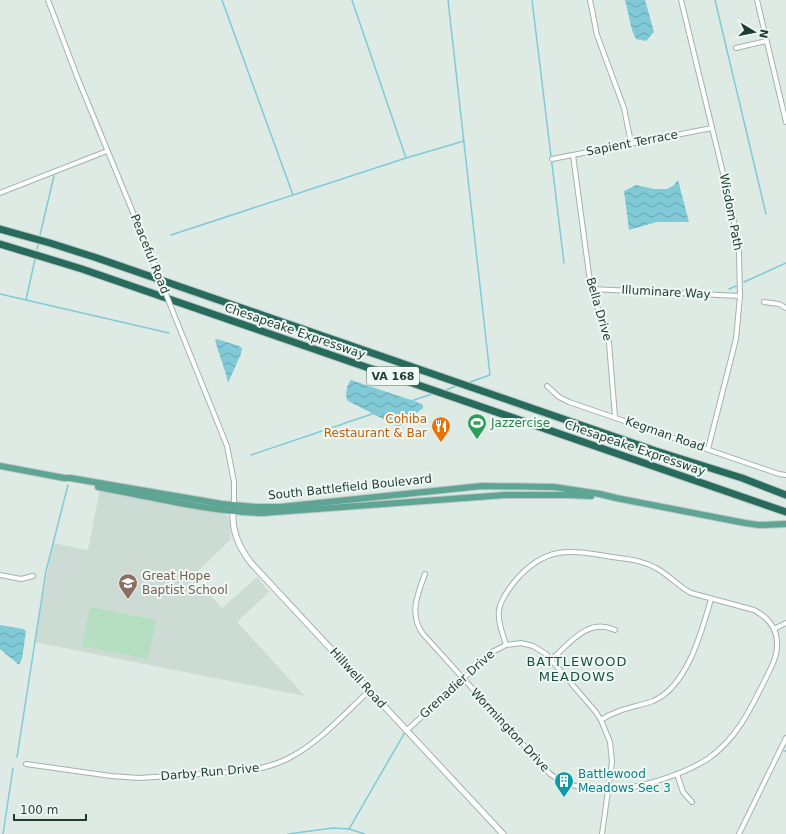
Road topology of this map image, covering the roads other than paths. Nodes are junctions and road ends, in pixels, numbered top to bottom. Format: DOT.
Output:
graph roads {
  1 [pos="48,0"];
  2 [pos="590,0"];
  3 [pos="681,0"];
  4 [pos="757,0"];
  5 [pos="766,41"];
  6 [pos="736,48"];
  7 [pos="786,122"];
  8 [pos="712,128"];
  9 [pos="631,143"];
  10 [pos="107,151"];
  11 [pos="573,155"];
  12 [pos="552,159"];
  13 [pos="0,194"];
  14 [pos="0,230"];
  15 [pos="0,244"];
  16 [pos="591,289"];
  17 [pos="740,296"];
  18 [pos="764,302"];
  19 [pos="786,308"];
  20 [pos="547,386"];
  21 [pos="615,417"];
  22 [pos="708,449"];
  23 [pos="0,466"];
  24 [pos="786,475"];
  25 [pos="742,478"];
  26 [pos="786,490"];
  27 [pos="786,495"];
  28 [pos="616,498"];
  29 [pos="234,508"];
  30 [pos="786,512"];
  31 [pos="786,524"];
  32 [pos="425,574"];
  33 [pos="0,576"];
  34 [pos="33,576"];
  35 [pos="711,599"];
  36 [pos="786,623"];
  37 [pos="774,629"];
  38 [pos="615,630"];
  39 [pos="506,645"];
  40 [pos="551,660"];
  41 [pos="463,678"];
  42 [pos="370,691"];
  43 [pos="601,720"];
  44 [pos="406,731"];
  45 [pos="786,738"];
  46 [pos="26,764"];
  47 [pos="677,774"];
  48 [pos="608,790"];
  49 [pos="692,802"];
  50 [pos="503,834"];
  51 [pos="602,834"];
  52 [pos="739,834"];
  1 -- 10 [label="street, Peaceful Road"];
  2 -- 9 [label="street"];
  3 -- 8 [label="street, Wisdom Path"];
  4 -- 5 [label="street"];
  5 -- 6 [label="street"];
  5 -- 7 [label="street"];
  8 -- 9 [label="street, Sapient Terrace"];
  8 -- 17 [label="street, Wisdom Path"];
  9 -- 11 [label="street, Sapient Terrace"];
  10 -- 13 [label="street"];
  10 -- 29 [label="street, Peaceful Road, bridge"];
  11 -- 12 [label="street, Sapient Terrace"];
  11 -- 16 [label="street, Bella Drive"];
  14 -- 25 [label="highway, Chesapeake Expressway / VA 168"];
  15 -- 30 [label="highway, Chesapeake Expressway / VA 168"];
  16 -- 17 [label="street, Illuminare Way"];
  16 -- 21 [label="street, Bella Drive"];
  17 -- 22 [label="street, Wisdom Path"];
  18 -- 19 [label="street"];
  20 -- 21 [label="street, Kegman Road"];
  21 -- 22 [label="street, Kegman Road"];
  22 -- 24 [label="street, Kegman Road"];
  23 -- 29 [label="main road, South Battlefield Boulevard"];
  25 -- 26 [label="highway"];
  25 -- 27 [label="highway, Chesapeake Expressway / VA 168"];
  28 -- 29 [label="main road, South Battlefield Boulevard"];
  28 -- 29 [label="main road, South Battlefield Boulevard"];
  28 -- 31 [label="main road, South Battlefield Boulevard"];
  29 -- 42 [label="street, Hillwell Road"];
  32 -- 41 [label="street, Wormington Drive"];
  33 -- 34 [label="street"];
  35 -- 37 [label="street"];
  35 -- 39 [label="street"];
  35 -- 43 [label="street"];
  36 -- 37 [label="street"];
  37 -- 47 [label="street, Wormington Drive"];
  38 -- 40 [label="street"];
  39 -- 40 [label="street, Grenadier Drive"];
  39 -- 41 [label="street, Grenadier Drive"];
  40 -- 43 [label="street, Grenadier Drive"];
  41 -- 44 [label="street, Grenadier Drive"];
  41 -- 48 [label="street, Wormington Drive"];
  42 -- 44 [label="street, Hillwell Road"];
  42 -- 46 [label="street, Darby Run Drive"];
  43 -- 48 [label="street, Grenadier Drive"];
  44 -- 50 [label="street, Hillwell Road"];
  45 -- 52 [label="street"];
  47 -- 48 [label="street, Wormington Drive"];
  47 -- 49 [label="street"];
  48 -- 51 [label="street, Grenadier Drive"];
}
